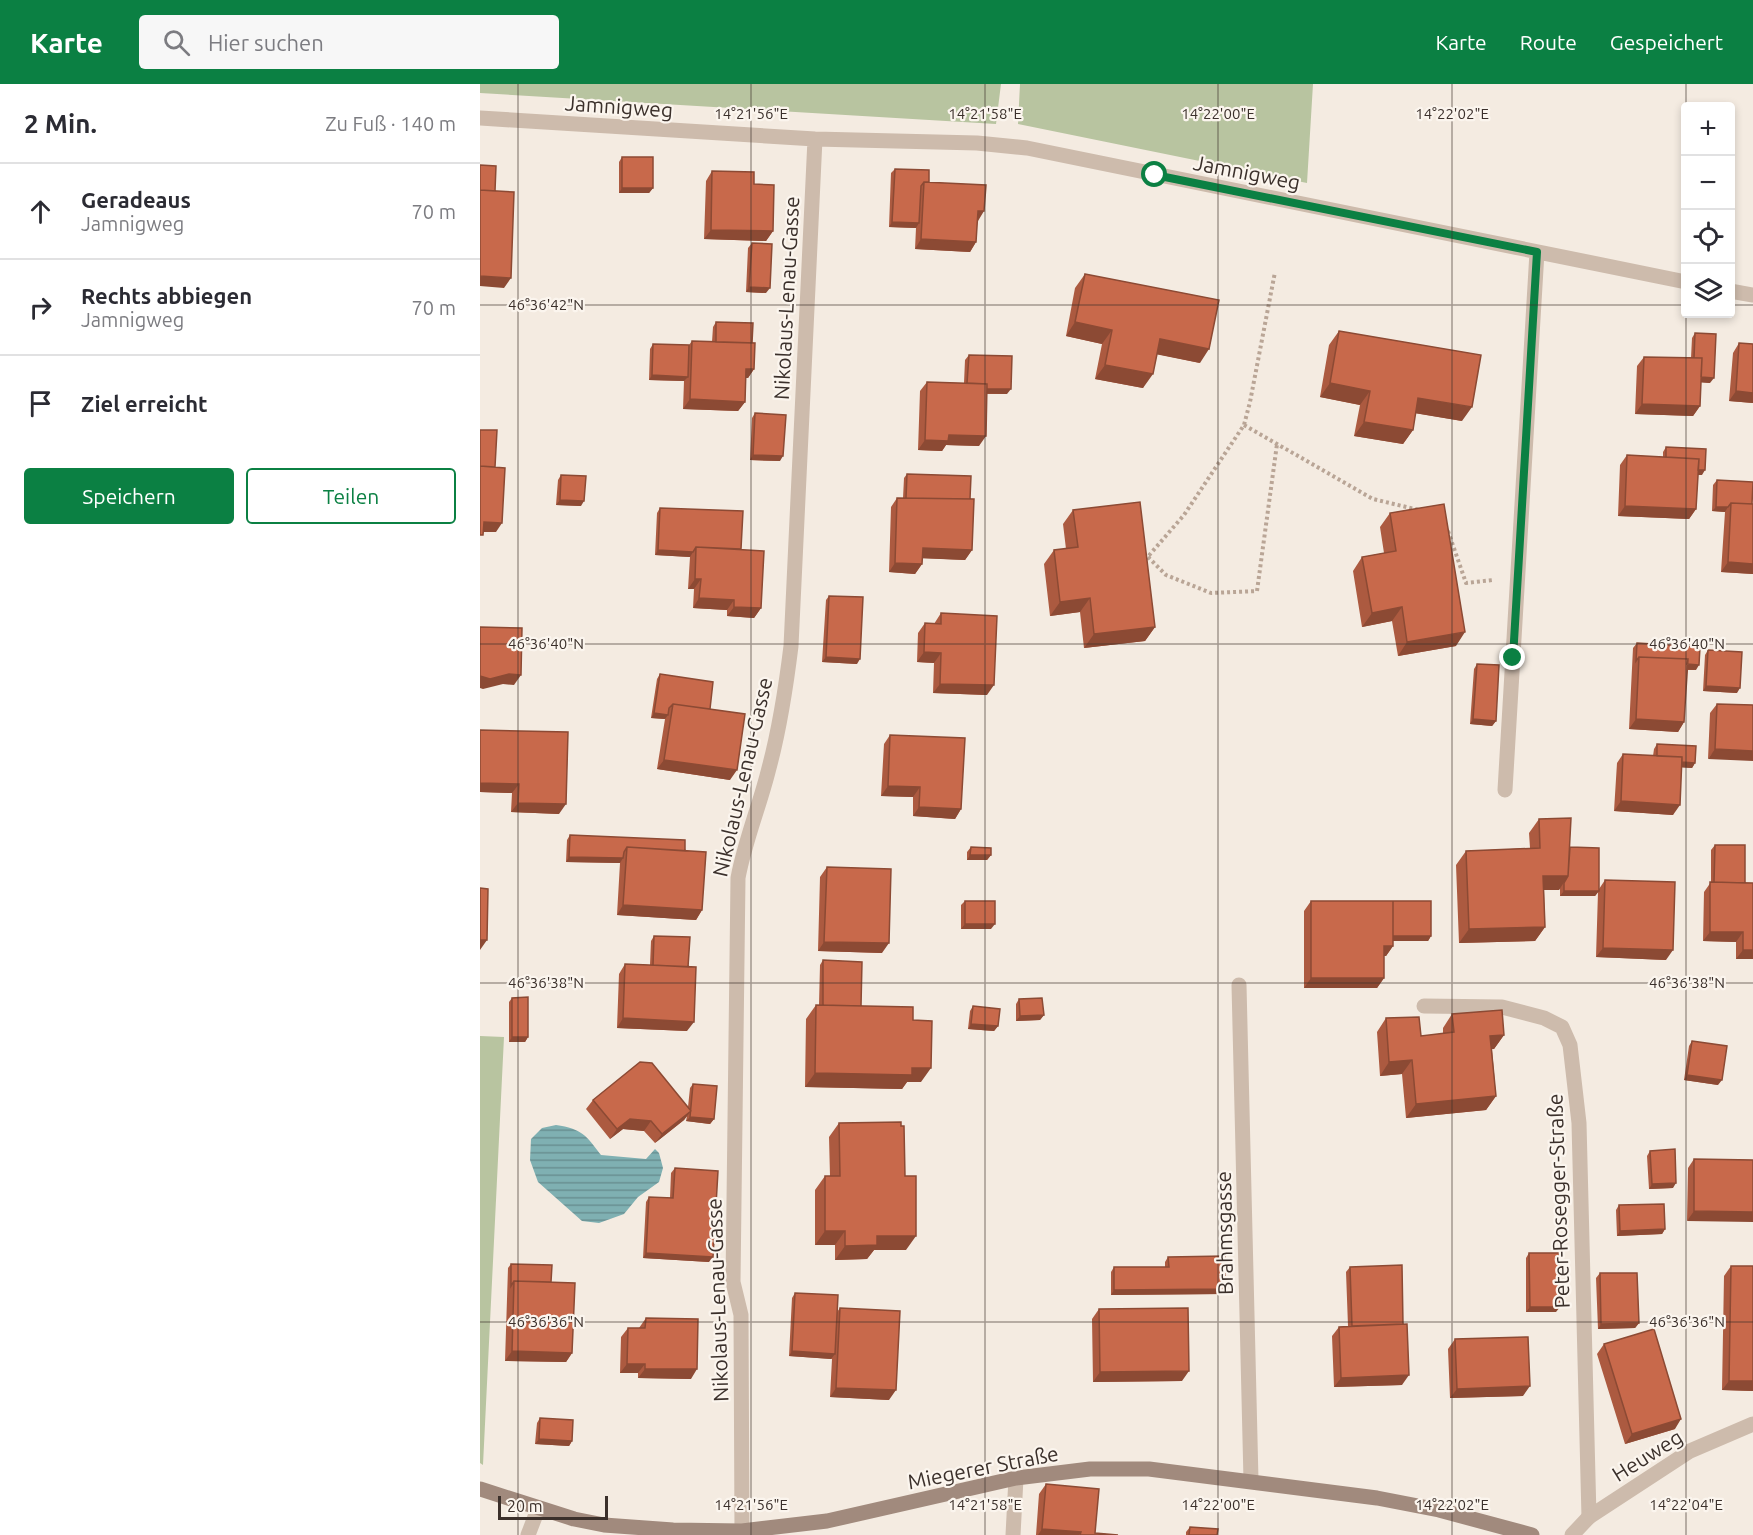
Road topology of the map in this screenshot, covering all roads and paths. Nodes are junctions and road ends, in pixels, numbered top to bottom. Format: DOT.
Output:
graph roads {
  1 [pos="480,118"];
  2 [pos="815,139"];
  3 [pos="1537,252"];
  4 [pos="1275,272"];
  5 [pos="1681,281"];
  6 [pos="1735,292"];
  7 [pos="1753,295"];
  8 [pos="1244,425"];
  9 [pos="1277,444"];
  10 [pos="1419,510"];
  11 [pos="1446,525"];
  12 [pos="1148,556"];
  13 [pos="1142,563"];
  14 [pos="1517,577"];
  15 [pos="1505,790"];
  16 [pos="1239,985"];
  17 [pos="1424,1006"];
  18 [pos="1753,1424"];
  19 [pos="1016,1478"];
  20 [pos="1251,1480"];
  21 [pos="480,1489"];
  22 [pos="538,1509"];
  23 [pos="1589,1517"];
  24 [pos="742,1531"];
  25 [pos="528,1535"];
  26 [pos="1013,1535"];
  27 [pos="1532,1535"];
  28 [pos="1572,1535"];
  1 -- 2 [label="street, Jamnigweg"];
  2 -- 3 [label="street, Jamnigweg"];
  2 -- 24 [label="street, Nikolaus-Lenau-Gasse"];
  3 -- 5 [label="street, Jamnigweg"];
  3 -- 14 [label="street"];
  4 -- 8 [label="path"];
  6 -- 7 [label="street"];
  8 -- 9 [label="path"];
  8 -- 12 [label="path"];
  9 -- 10 [label="path"];
  9 -- 12 [label="path"];
  11 -- 14 [label="path"];
  12 -- 13 [label="path"];
  14 -- 15 [label="street"];
  16 -- 20 [label="street, Brahmsgasse"];
  17 -- 23 [label="street, Peter-Rosegger-Straße"];
  18 -- 23 [label="street, Heuweg"];
  19 -- 20 [label="main road, Miegerer Straße"];
  19 -- 24 [label="main road, Miegerer Straße"];
  19 -- 26 [label="street"];
  20 -- 27 [label="main road, Miegerer Straße"];
  21 -- 22 [label="main road, Miegerer Straße"];
  22 -- 24 [label="main road, Miegerer Straße"];
  22 -- 25 [label="street"];
  23 -- 28 [label="street, Heuweg"];
}
